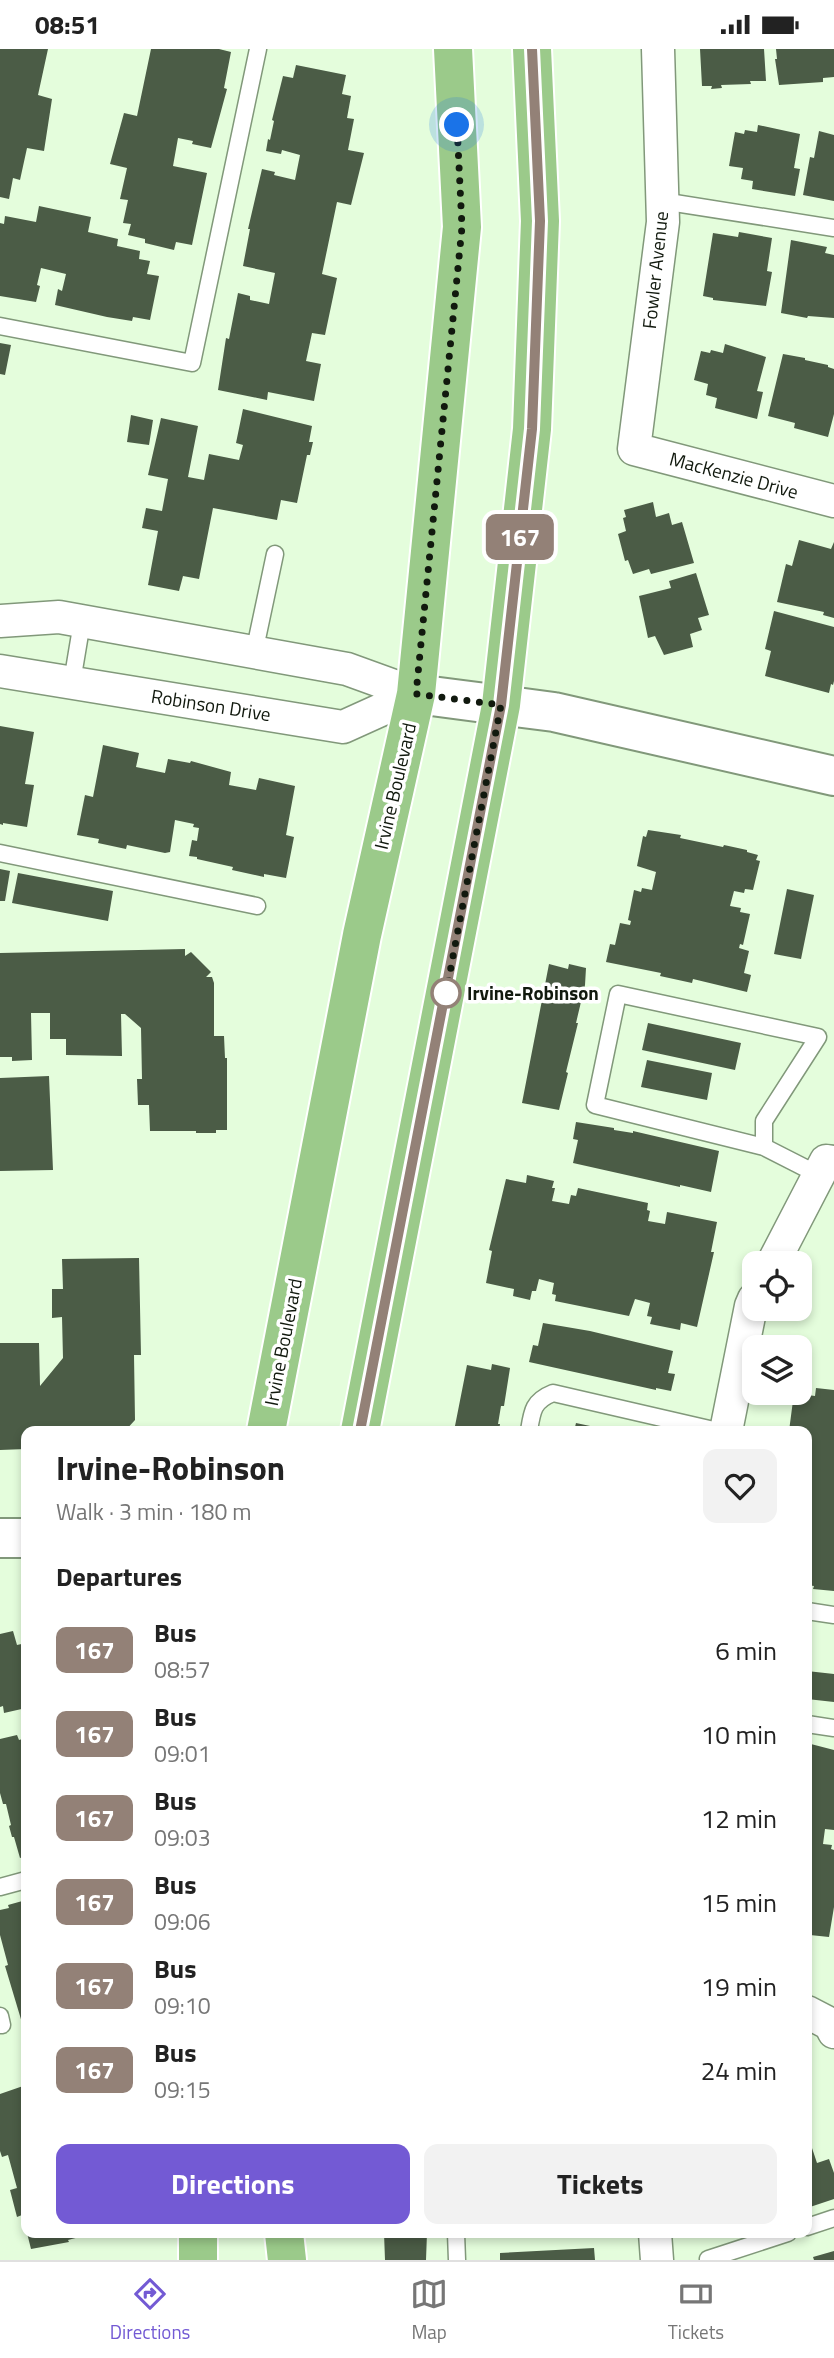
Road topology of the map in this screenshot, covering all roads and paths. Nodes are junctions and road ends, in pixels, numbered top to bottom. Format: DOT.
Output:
graph roads {
  1 [pos="258,49"];
  2 [pos="453,49"];
  3 [pos="532,49"];
  4 [pos="657,49"];
  5 [pos="662,201"];
  6 [pos="834,228"];
  7 [pos="0,326"];
  8 [pos="634,449"];
  9 [pos="834,501"];
  10 [pos="275,554"];
  11 [pos="0,621"];
  12 [pos="82,622"];
  13 [pos="254,653"];
  14 [pos="0,671"];
  15 [pos="72,682"];
  16 [pos="416,694"];
  17 [pos="501,705"];
  18 [pos="834,776"];
  19 [pos="0,853"];
  20 [pos="257,906"];
  21 [pos="764,1147"];
  22 [pos="826,1169"];
  23 [pos="780,1251"];
  24 [pos="748,1321"];
  25 [pos="267,1426"];
  26 [pos="361,1426"];
  27 [pos="530,1426"];
  28 [pos="696,1426"];
  29 [pos="727,1426"];
  30 [pos="0,1538"];
  31 [pos="21,1538"];
  32 [pos="812,1612"];
  33 [pos="834,1615"];
  34 [pos="812,1725"];
  35 [pos="834,1728"];
  36 [pos="21,1881"];
  37 [pos="1,1883"];
  38 [pos="812,2015"];
  39 [pos="0,2016"];
  40 [pos="0,2025"];
  41 [pos="834,2032"];
  42 [pos="834,2218"];
  43 [pos="812,2225"];
  44 [pos="198,2238"];
  45 [pos="285,2238"];
  46 [pos="456,2238"];
  47 [pos="655,2238"];
  48 [pos="773,2238"];
  49 [pos="708,2259"];
  50 [pos="198,2260"];
  51 [pos="287,2260"];
  52 [pos="457,2260"];
  53 [pos="657,2260"];
  1 -- 7 [label="lane"];
  2 -- 16 [label="main road, Irvine Boulevard"];
  3 -- 17 [label="main road"];
  4 -- 5 [label="street, Fowler Avenue"];
  5 -- 6 [label="lane"];
  5 -- 8 [label="street, Fowler Avenue"];
  8 -- 9 [label="street, MacKenzie Drive"];
  10 -- 13 [label="lane"];
  11 -- 12 [label="street"];
  12 -- 13 [label="street"];
  12 -- 15 [label="lane"];
  13 -- 16 [label="street"];
  14 -- 15 [label="street, Robinson Drive"];
  15 -- 16 [label="street, Robinson Drive"];
  16 -- 17 [label="street"];
  16 -- 25 [label="main road, Irvine Boulevard"];
  17 -- 18 [label="street"];
  17 -- 26 [label="main road"];
  19 -- 20 [label="lane"];
  21 -- 21 [label="lane"];
  21 -- 22 [label="lane"];
  22 -- 23 [label="street"];
  24 -- 29 [label="street"];
  27 -- 28 [label="lane"];
  30 -- 31 [label="street"];
  32 -- 33 [label="lane"];
  34 -- 35 [label="lane"];
  36 -- 37 [label="lane"];
  38 -- 41 [label="street"];
  39 -- 40 [label="lane"];
  42 -- 43 [label="lane"];
  44 -- 50 [label="main road"];
  45 -- 51 [label="main road"];
  46 -- 52 [label="lane"];
  47 -- 53 [label="street"];
  48 -- 49 [label="lane"];
}
